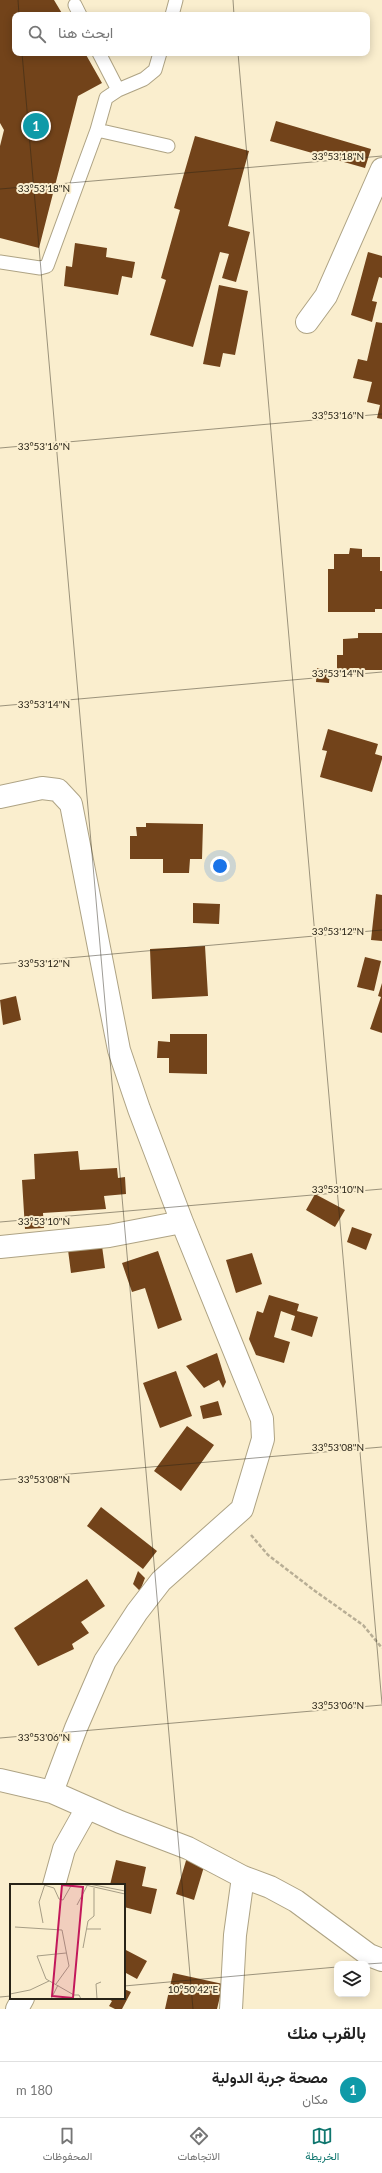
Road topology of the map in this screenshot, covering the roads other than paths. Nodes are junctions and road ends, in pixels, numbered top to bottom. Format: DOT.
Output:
graph roads {
  1 [pos="176,0"];
  2 [pos="173,12"];
  3 [pos="101,56"];
  4 [pos="159,56"];
  5 [pos="118,90"];
  6 [pos="97,130"];
  7 [pos="168,146"];
  8 [pos="382,169"];
  9 [pos="0,262"];
  10 [pos="307,322"];
  11 [pos="0,797"];
  12 [pos="182,1222"];
  13 [pos="0,1248"];
  14 [pos="0,1780"];
  15 [pos="52,1792"];
  16 [pos="87,1808"];
  17 [pos="244,1877"];
  18 [pos="54,1884"];
  19 [pos="382,1960"];
  20 [pos="22,1999"];
  21 [pos="17,2009"];
  22 [pos="231,2009"];
  1 -- 2 [label="lane"];
  3 -- 5 [label="lane"];
  4 -- 5 [label="lane"];
  5 -- 6 [label="lane"];
  6 -- 7 [label="lane"];
  6 -- 9 [label="lane"];
  8 -- 10 [label="street"];
  11 -- 12 [label="street"];
  12 -- 13 [label="street"];
  12 -- 15 [label="street"];
  14 -- 15 [label="street"];
  15 -- 16 [label="street"];
  16 -- 17 [label="street"];
  16 -- 18 [label="street"];
  17 -- 19 [label="street"];
  17 -- 22 [label="street"];
  20 -- 21 [label="street"];
}
